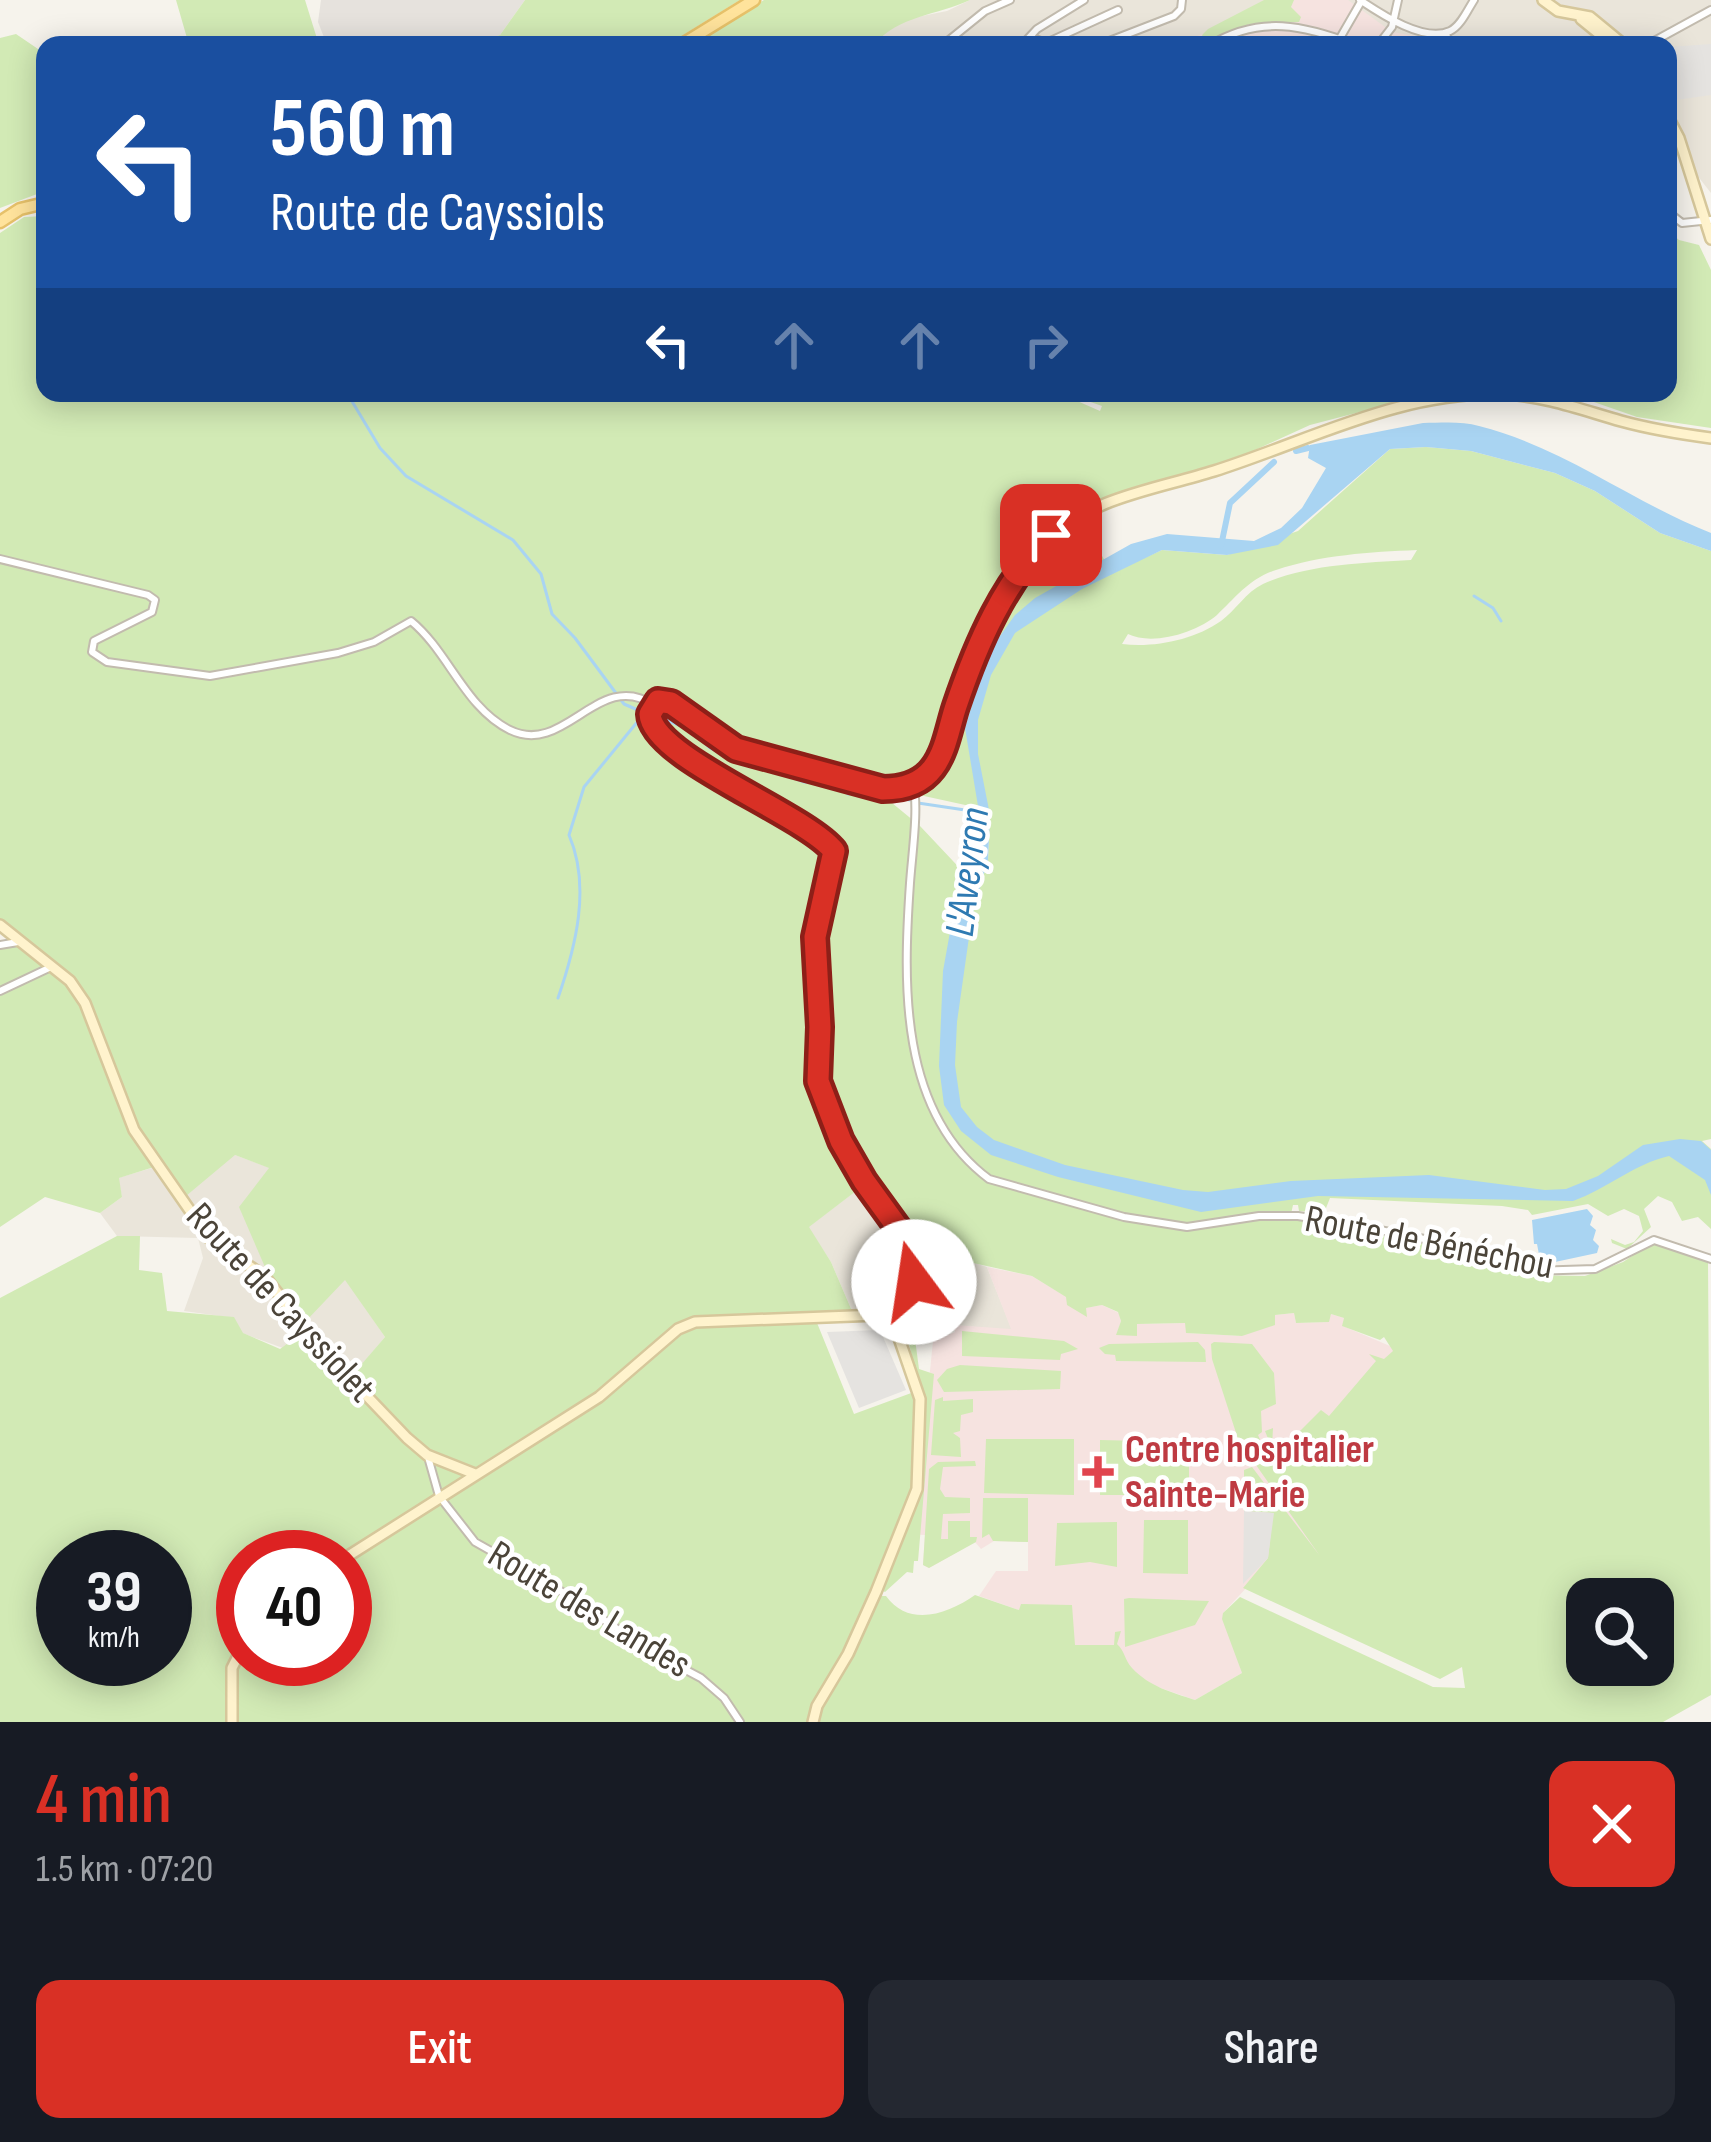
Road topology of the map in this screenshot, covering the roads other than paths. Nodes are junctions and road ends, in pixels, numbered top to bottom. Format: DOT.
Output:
graph roads {
  1 [pos="754,0"];
  2 [pos="1010,0"];
  3 [pos="1084,0"];
  4 [pos="1361,0"];
  5 [pos="1398,0"];
  6 [pos="1474,0"];
  7 [pos="1543,0"];
  8 [pos="1182,2"];
  9 [pos="1118,10"];
  10 [pos="1711,10"];
  11 [pos="1571,14"];
  12 [pos="1394,22"];
  13 [pos="1446,33"];
  14 [pos="696,36"];
  15 [pos="954,36"];
  16 [pos="1031,36"];
  17 [pos="1061,36"];
  18 [pos="1122,36"];
  19 [pos="1229,36"];
  20 [pos="1323,36"];
  21 [pos="1340,36"];
  22 [pos="1384,36"];
  23 [pos="1447,36"];
  24 [pos="1604,36"];
  25 [pos="1615,36"];
  26 [pos="1663,36"];
  27 [pos="1677,124"];
  28 [pos="36,205"];
  29 [pos="1708,216"];
  30 [pos="1677,220"];
  31 [pos="0,222"];
  32 [pos="1711,239"];
  33 [pos="1442,402"];
  34 [pos="1551,402"];
  35 [pos="1711,438"];
  36 [pos="0,560"];
  37 [pos="652,711"];
  38 [pos="913,782"];
  39 [pos="0,925"];
  40 [pos="18,942"];
  41 [pos="0,945"];
  42 [pos="53,967"];
  43 [pos="0,991"];
  44 [pos="1711,1259"];
  45 [pos="890,1312"];
  46 [pos="896,1327"];
  47 [pos="900,1340"];
  48 [pos="427,1455"];
  49 [pos="475,1474"];
  50 [pos="440,1496"];
  51 [pos="372,1540"];
  52 [pos="232,1686"];
  53 [pos="232,1722"];
  54 [pos="740,1722"];
  55 [pos="813,1722"];
  1 -- 14 [label="main road"];
  2 -- 15 [label="street"];
  3 -- 16 [label="street"];
  4 -- 12 [label="street"];
  4 -- 21 [label="street"];
  5 -- 12 [label="street"];
  6 -- 13 [label="street"];
  7 -- 11 [label="street"];
  8 -- 18 [label="street"];
  9 -- 17 [label="street"];
  10 -- 26 [label="street"];
  11 -- 24 [label="street"];
  11 -- 25 [label="street"];
  12 -- 13 [label="street"];
  12 -- 22 [label="street"];
  13 -- 23 [label="street"];
  19 -- 20 [label="street"];
  27 -- 29 [label="street"];
  28 -- 31 [label="main road"];
  29 -- 30 [label="street"];
  29 -- 32 [label="street"];
  33 -- 38 [label="street"];
  34 -- 35 [label="street"];
  36 -- 37 [label="street"];
  37 -- 38 [label="street"];
  37 -- 45 [label="street"];
  38 -- 44 [label="street, Route de Bénéchou"];
  39 -- 40 [label="street, Route de Cayssiolet"];
  40 -- 41 [label="street"];
  40 -- 42 [label="street, Route de Cayssiolet"];
  42 -- 43 [label="street"];
  42 -- 48 [label="street, Route de Cayssiolet"];
  45 -- 46 [label="street"];
  45 -- 49 [label="street"];
  46 -- 47 [label="street"];
  46 -- 47 [label="street"];
  47 -- 55 [label="street"];
  48 -- 49 [label="street, Route de Cayssiolet"];
  48 -- 50 [label="street"];
  49 -- 50 [label="street"];
  50 -- 51 [label="street"];
  50 -- 54 [label="street, Route des Landes"];
  52 -- 53 [label="street"];
}
